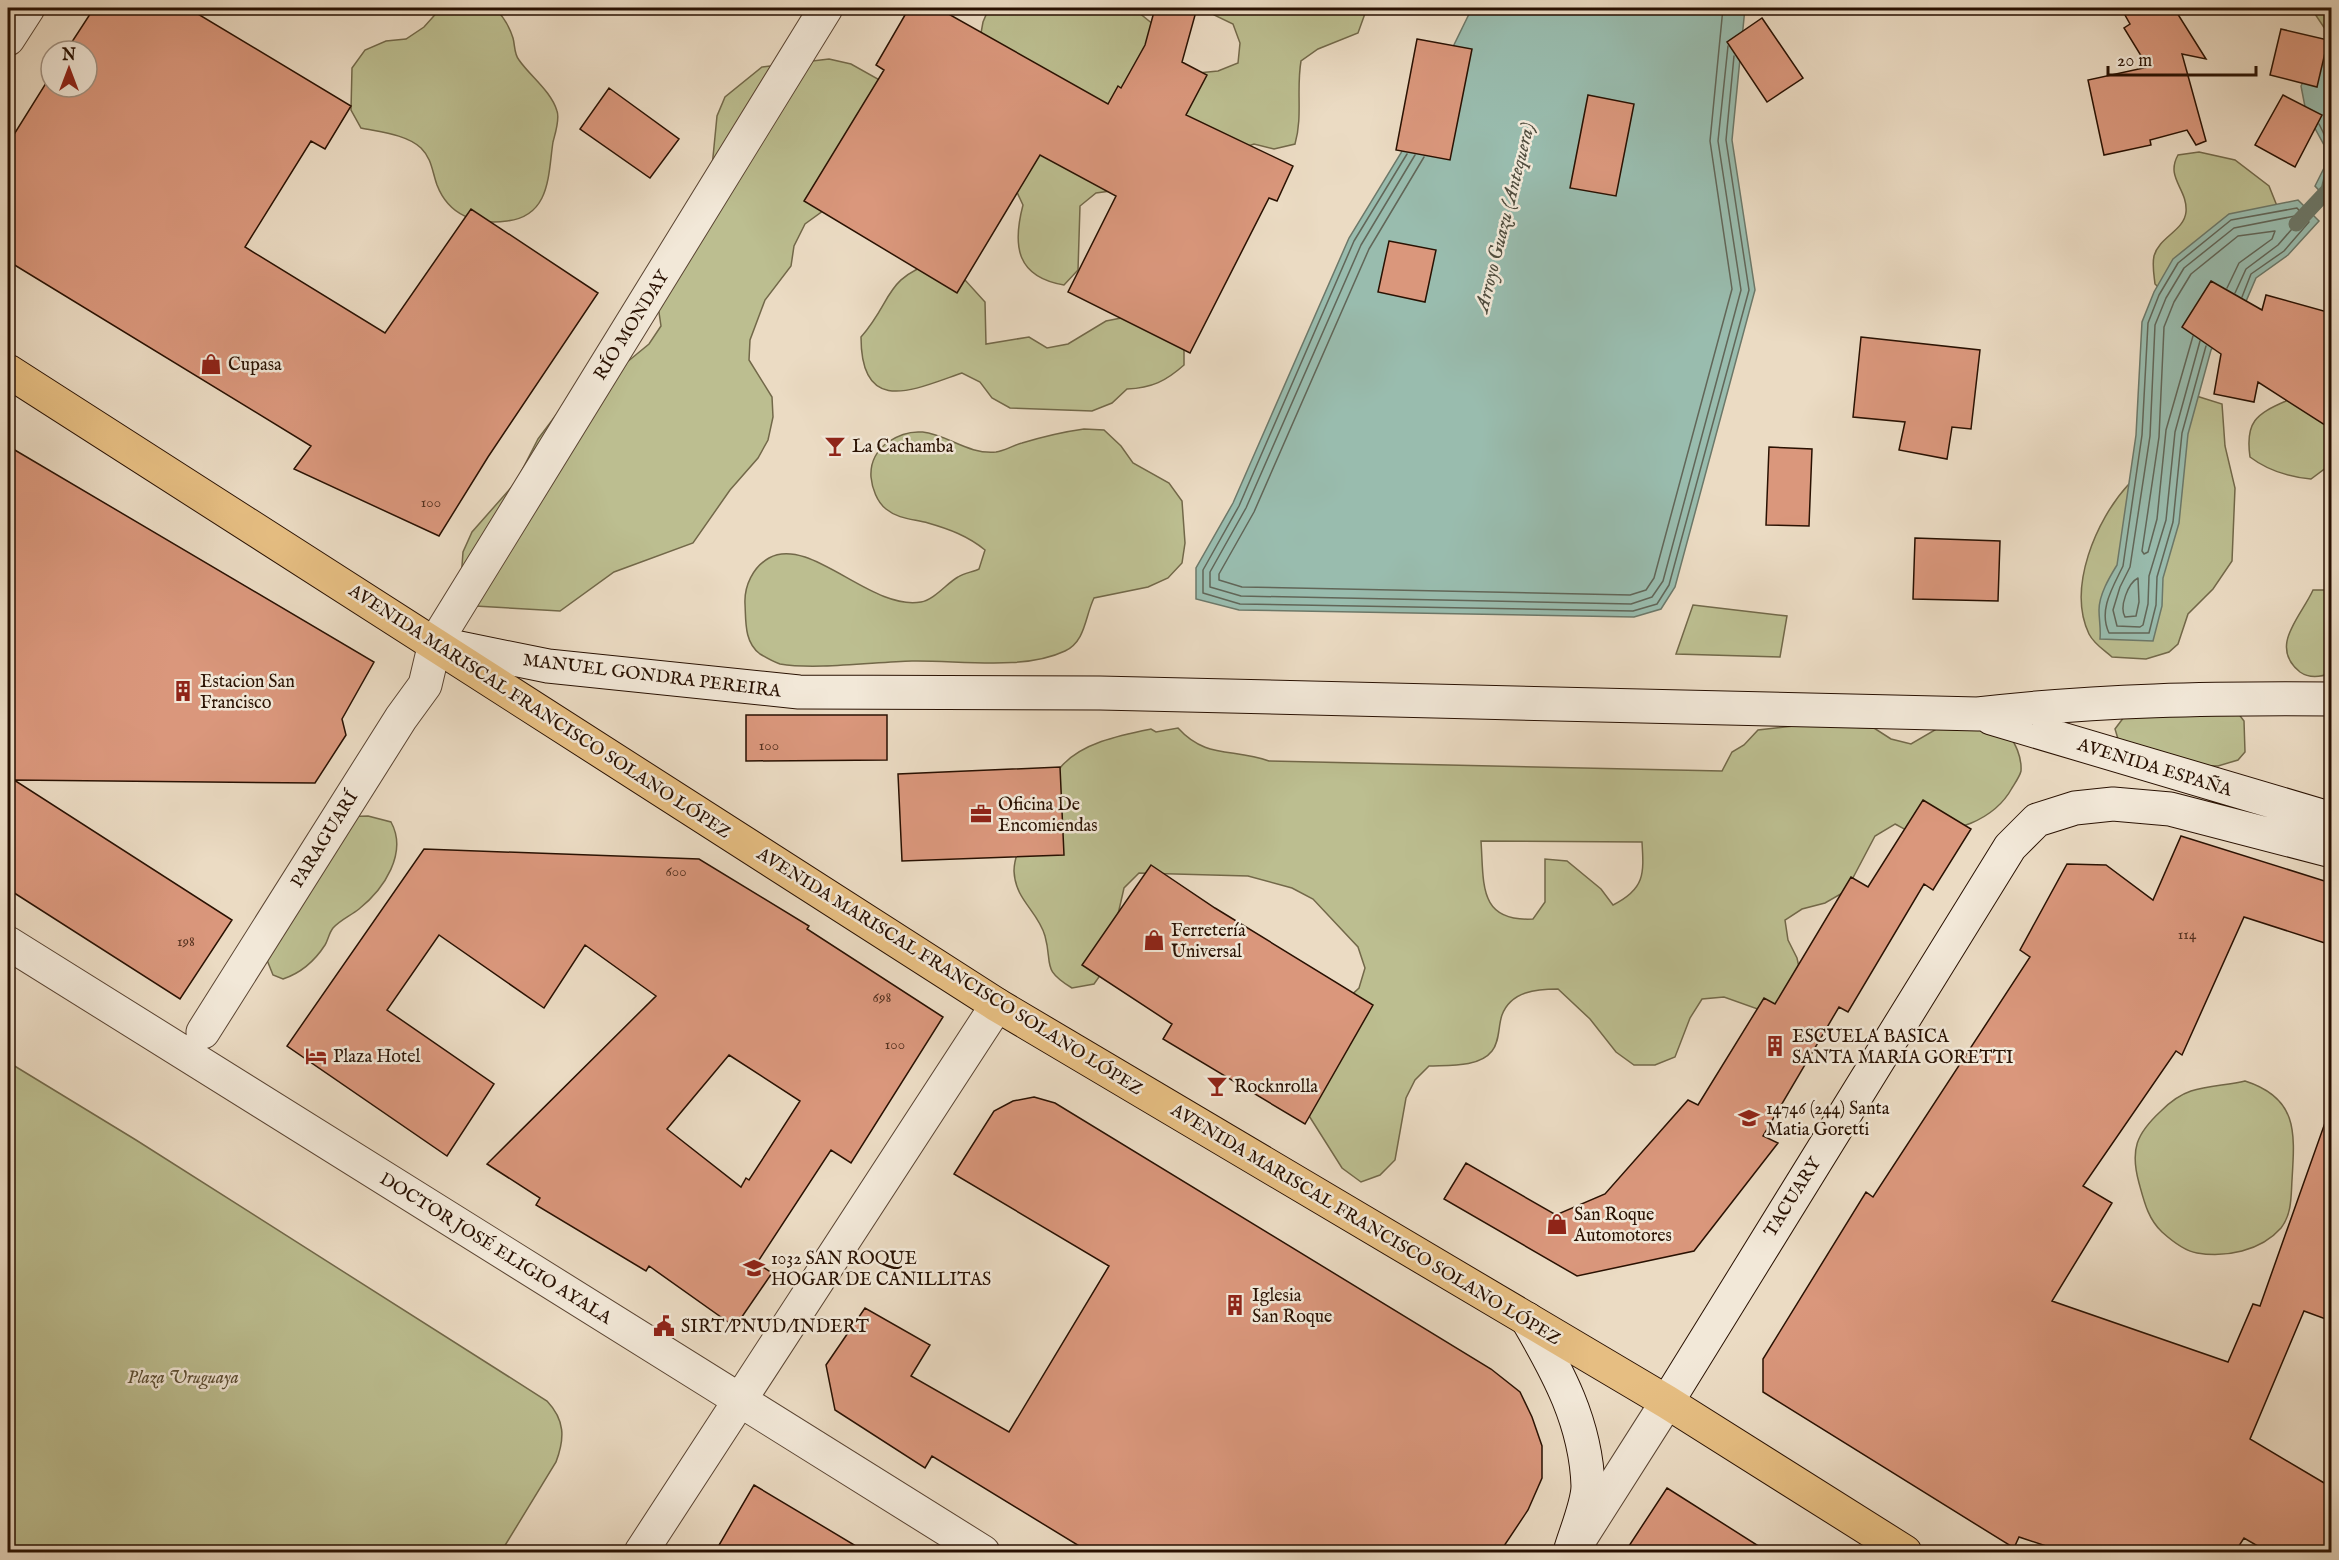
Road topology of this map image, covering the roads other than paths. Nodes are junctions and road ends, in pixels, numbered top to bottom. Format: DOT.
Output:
graph roads {
  1 [pos="28,8"];
  2 [pos="826,8"];
  3 [pos="8,39"];
  4 [pos="8,371"];
  5 [pos="435,643"];
  6 [pos="2331,699"];
  7 [pos="1978,714"];
  8 [pos="2331,819"];
  9 [pos="2331,851"];
  10 [pos="8,943"];
  11 [pos="997,1005"];
  12 [pos="203,1032"];
  13 [pos="1527,1319"];
  14 [pos="740,1400"];
  15 [pos="1667,1402"];
  16 [pos="641,1552"];
  17 [pos="983,1552"];
  18 [pos="1571,1552"];
  19 [pos="1905,1552"];
  1 -- 3 [label="street"];
  2 -- 5 [label="street, RÍO MONDAY"];
  4 -- 5 [label="highway, AVENIDA MARISCAL FRANCISCO SOLANO LÓPEZ"];
  5 -- 7 [label="street, MANUEL GONDRA PEREIRA"];
  5 -- 11 [label="highway, AVENIDA MARISCAL FRANCISCO SOLANO LÓPEZ"];
  5 -- 12 [label="street, PARAGUARÍ"];
  6 -- 7 [label="street"];
  7 -- 8 [label="street, AVENIDA ESPAÑA"];
  9 -- 15 [label="street, TACUARY"];
  10 -- 14 [label="street, DOCTOR JOSÉ ELIGIO AYALA"];
  11 -- 13 [label="highway, AVENIDA MARISCAL FRANCISCO SOLANO LÓPEZ"];
  11 -- 14 [label="street"];
  13 -- 15 [label="highway, AVENIDA MARISCAL FRANCISCO SOLANO LÓPEZ"];
  13 -- 18 [label="street"];
  14 -- 16 [label="street"];
  14 -- 17 [label="street, DOCTOR JOSÉ ELIGIO AYALA"];
  15 -- 18 [label="street, TACUARY"];
  15 -- 19 [label="highway, AVENIDA MARISCAL FRANCISCO SOLANO LÓPEZ"];
}
